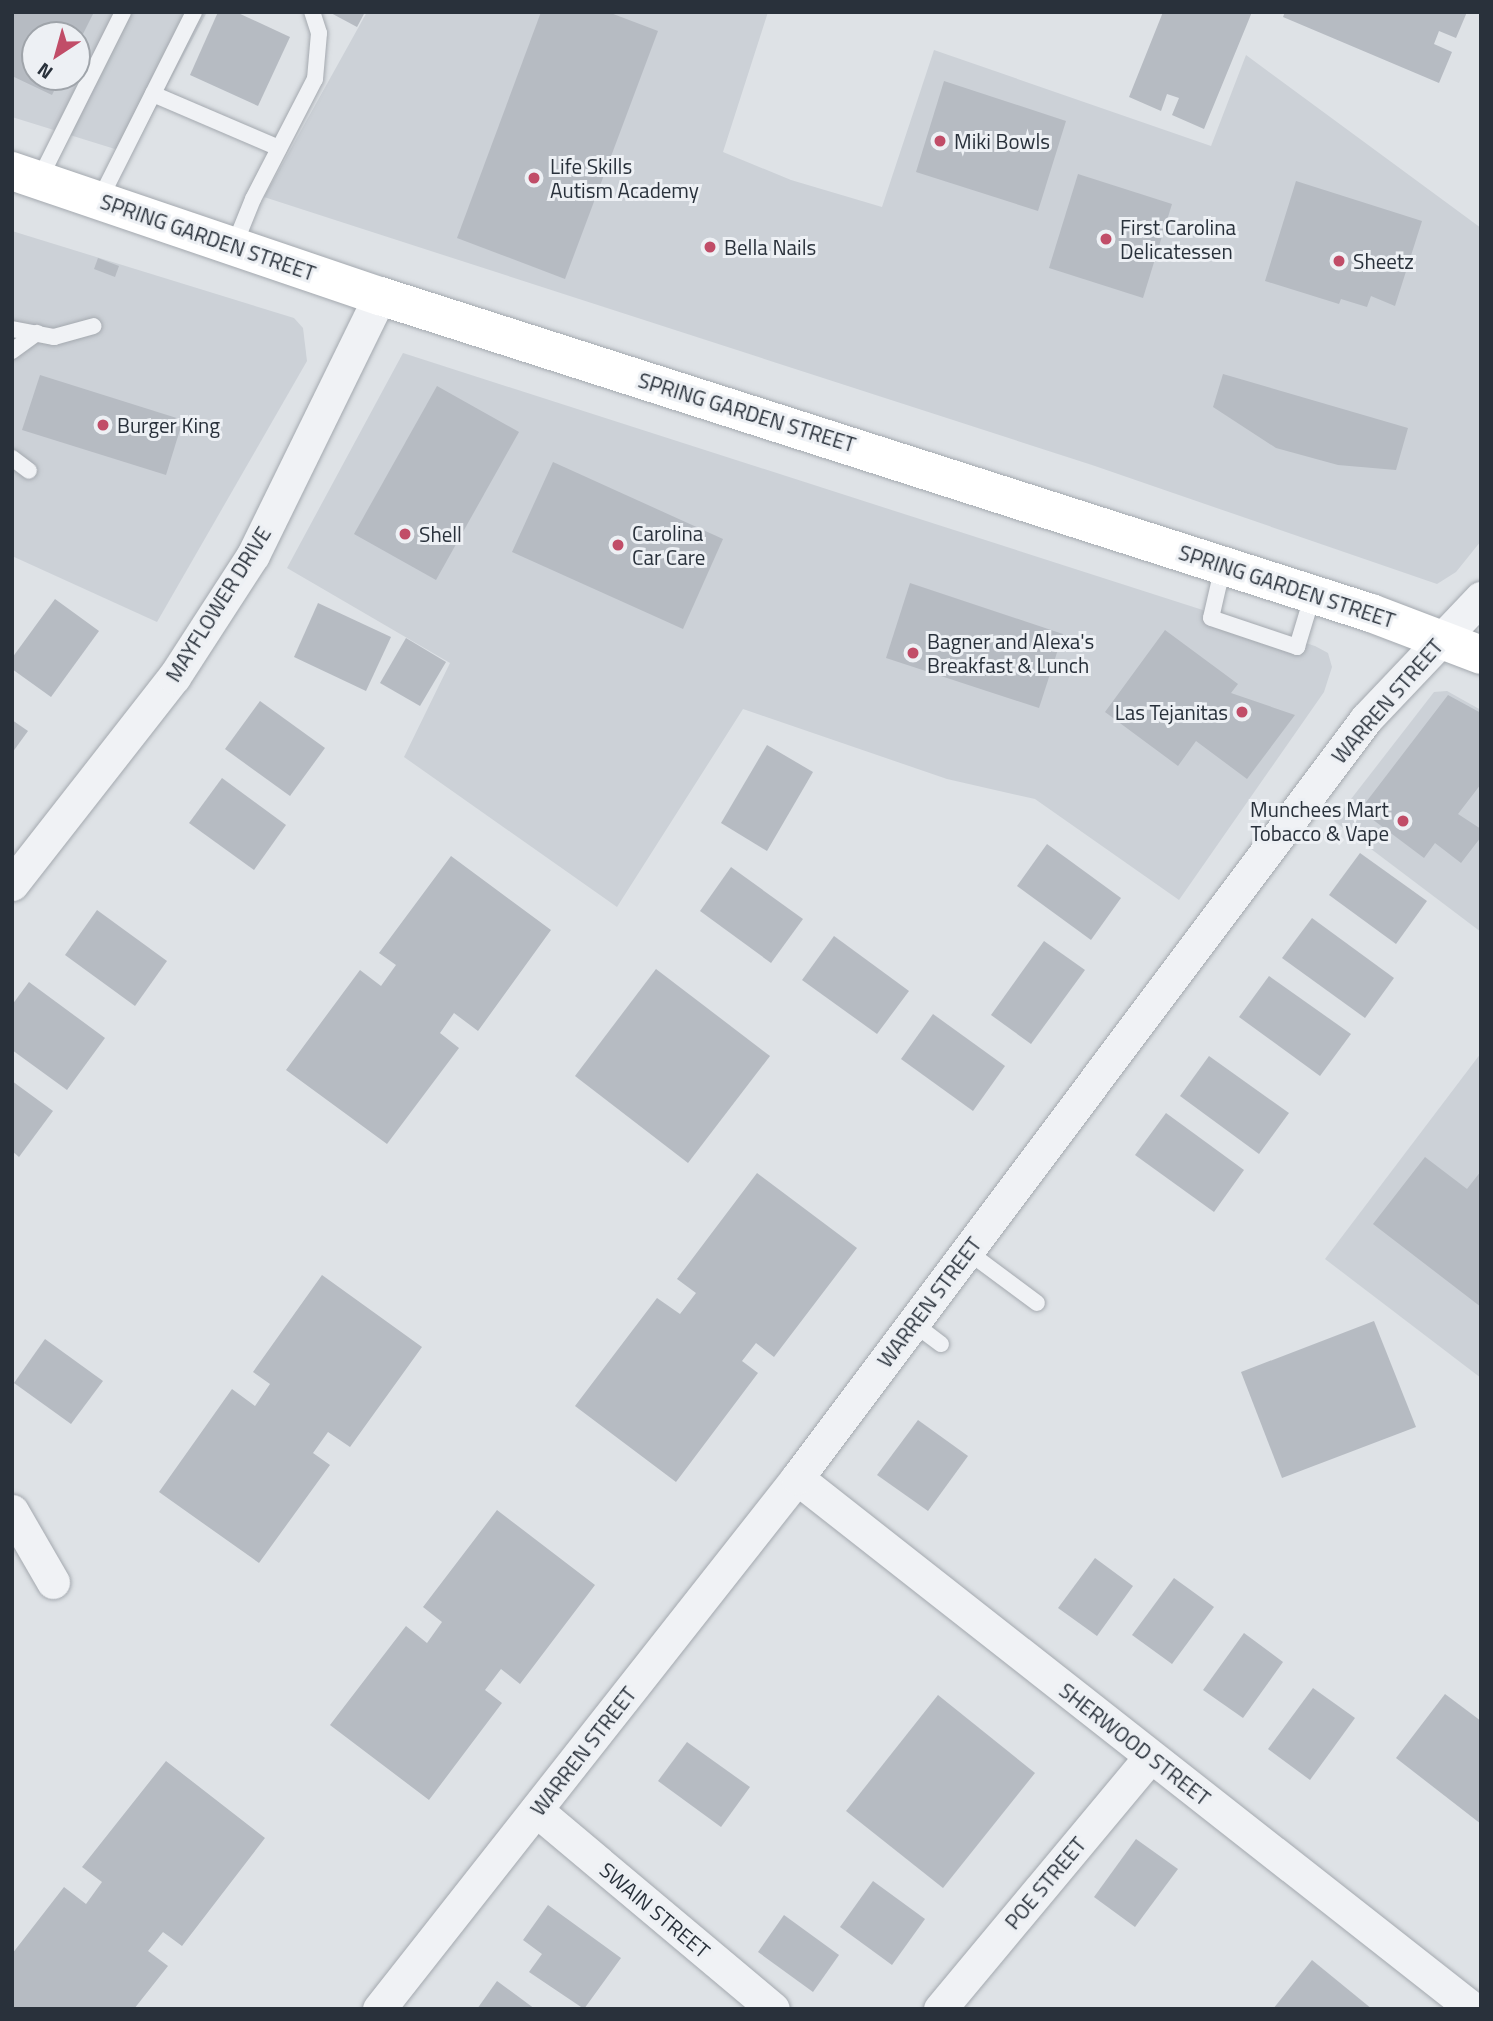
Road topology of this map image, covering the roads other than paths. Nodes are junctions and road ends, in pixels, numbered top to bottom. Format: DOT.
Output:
graph roads {
  1 [pos="123,12"];
  2 [pos="194,12"];
  3 [pos="312,12"];
  4 [pos="153,94"];
  5 [pos="279,148"];
  6 [pos="26,176"];
  7 [pos="99,201"];
  8 [pos="233,246"];
  9 [pos="380,296"];
  10 [pos="93,326"];
  11 [pos="12,329"];
  12 [pos="37,333"];
  13 [pos="12,351"];
  14 [pos="12,457"];
  15 [pos="30,471"];
  16 [pos="1224,565"];
  17 [pos="1313,594"];
  18 [pos="1481,598"];
  19 [pos="1441,638"];
  20 [pos="1481,655"];
  21 [pos="12,884"];
  22 [pos="967,1251"];
  23 [pos="1037,1303"];
  24 [pos="913,1323"];
  25 [pos="941,1344"];
  26 [pos="797,1478"];
  27 [pos="12,1511"];
  28 [pos="52,1582"];
  29 [pos="1150,1757"];
  30 [pos="536,1811"];
  31 [pos="379,2009"];
  32 [pos="773,2009"];
  33 [pos="940,2009"];
  34 [pos="1473,2009"];
  1 -- 6 [label="lane"];
  2 -- 4 [label="lane"];
  3 -- 5 [label="lane"];
  4 -- 5 [label="lane"];
  4 -- 7 [label="lane"];
  5 -- 8 [label="lane"];
  6 -- 7 [label="main road, SPRING GARDEN STREET"];
  7 -- 8 [label="main road, SPRING GARDEN STREET"];
  8 -- 9 [label="main road, SPRING GARDEN STREET"];
  9 -- 16 [label="main road, SPRING GARDEN STREET"];
  9 -- 21 [label="street, MAYFLOWER DRIVE"];
  10 -- 12 [label="lane"];
  11 -- 12 [label="lane"];
  12 -- 13 [label="lane"];
  14 -- 15 [label="lane"];
  16 -- 17 [label="main road, SPRING GARDEN STREET"];
  16 -- 17 [label="lane"];
  17 -- 19 [label="main road, SPRING GARDEN STREET"];
  18 -- 19 [label="street, WARREN STREET"];
  19 -- 20 [label="main road, SPRING GARDEN STREET"];
  19 -- 22 [label="street, WARREN STREET"];
  22 -- 23 [label="lane"];
  22 -- 24 [label="street, WARREN STREET"];
  24 -- 25 [label="lane"];
  24 -- 26 [label="street, WARREN STREET"];
  26 -- 29 [label="street, SHERWOOD STREET"];
  26 -- 30 [label="street, WARREN STREET"];
  27 -- 28 [label="street"];
  29 -- 33 [label="street, POE STREET"];
  29 -- 34 [label="street, SHERWOOD STREET"];
  30 -- 31 [label="street, WARREN STREET"];
  30 -- 32 [label="street, SWAIN STREET"];
}
